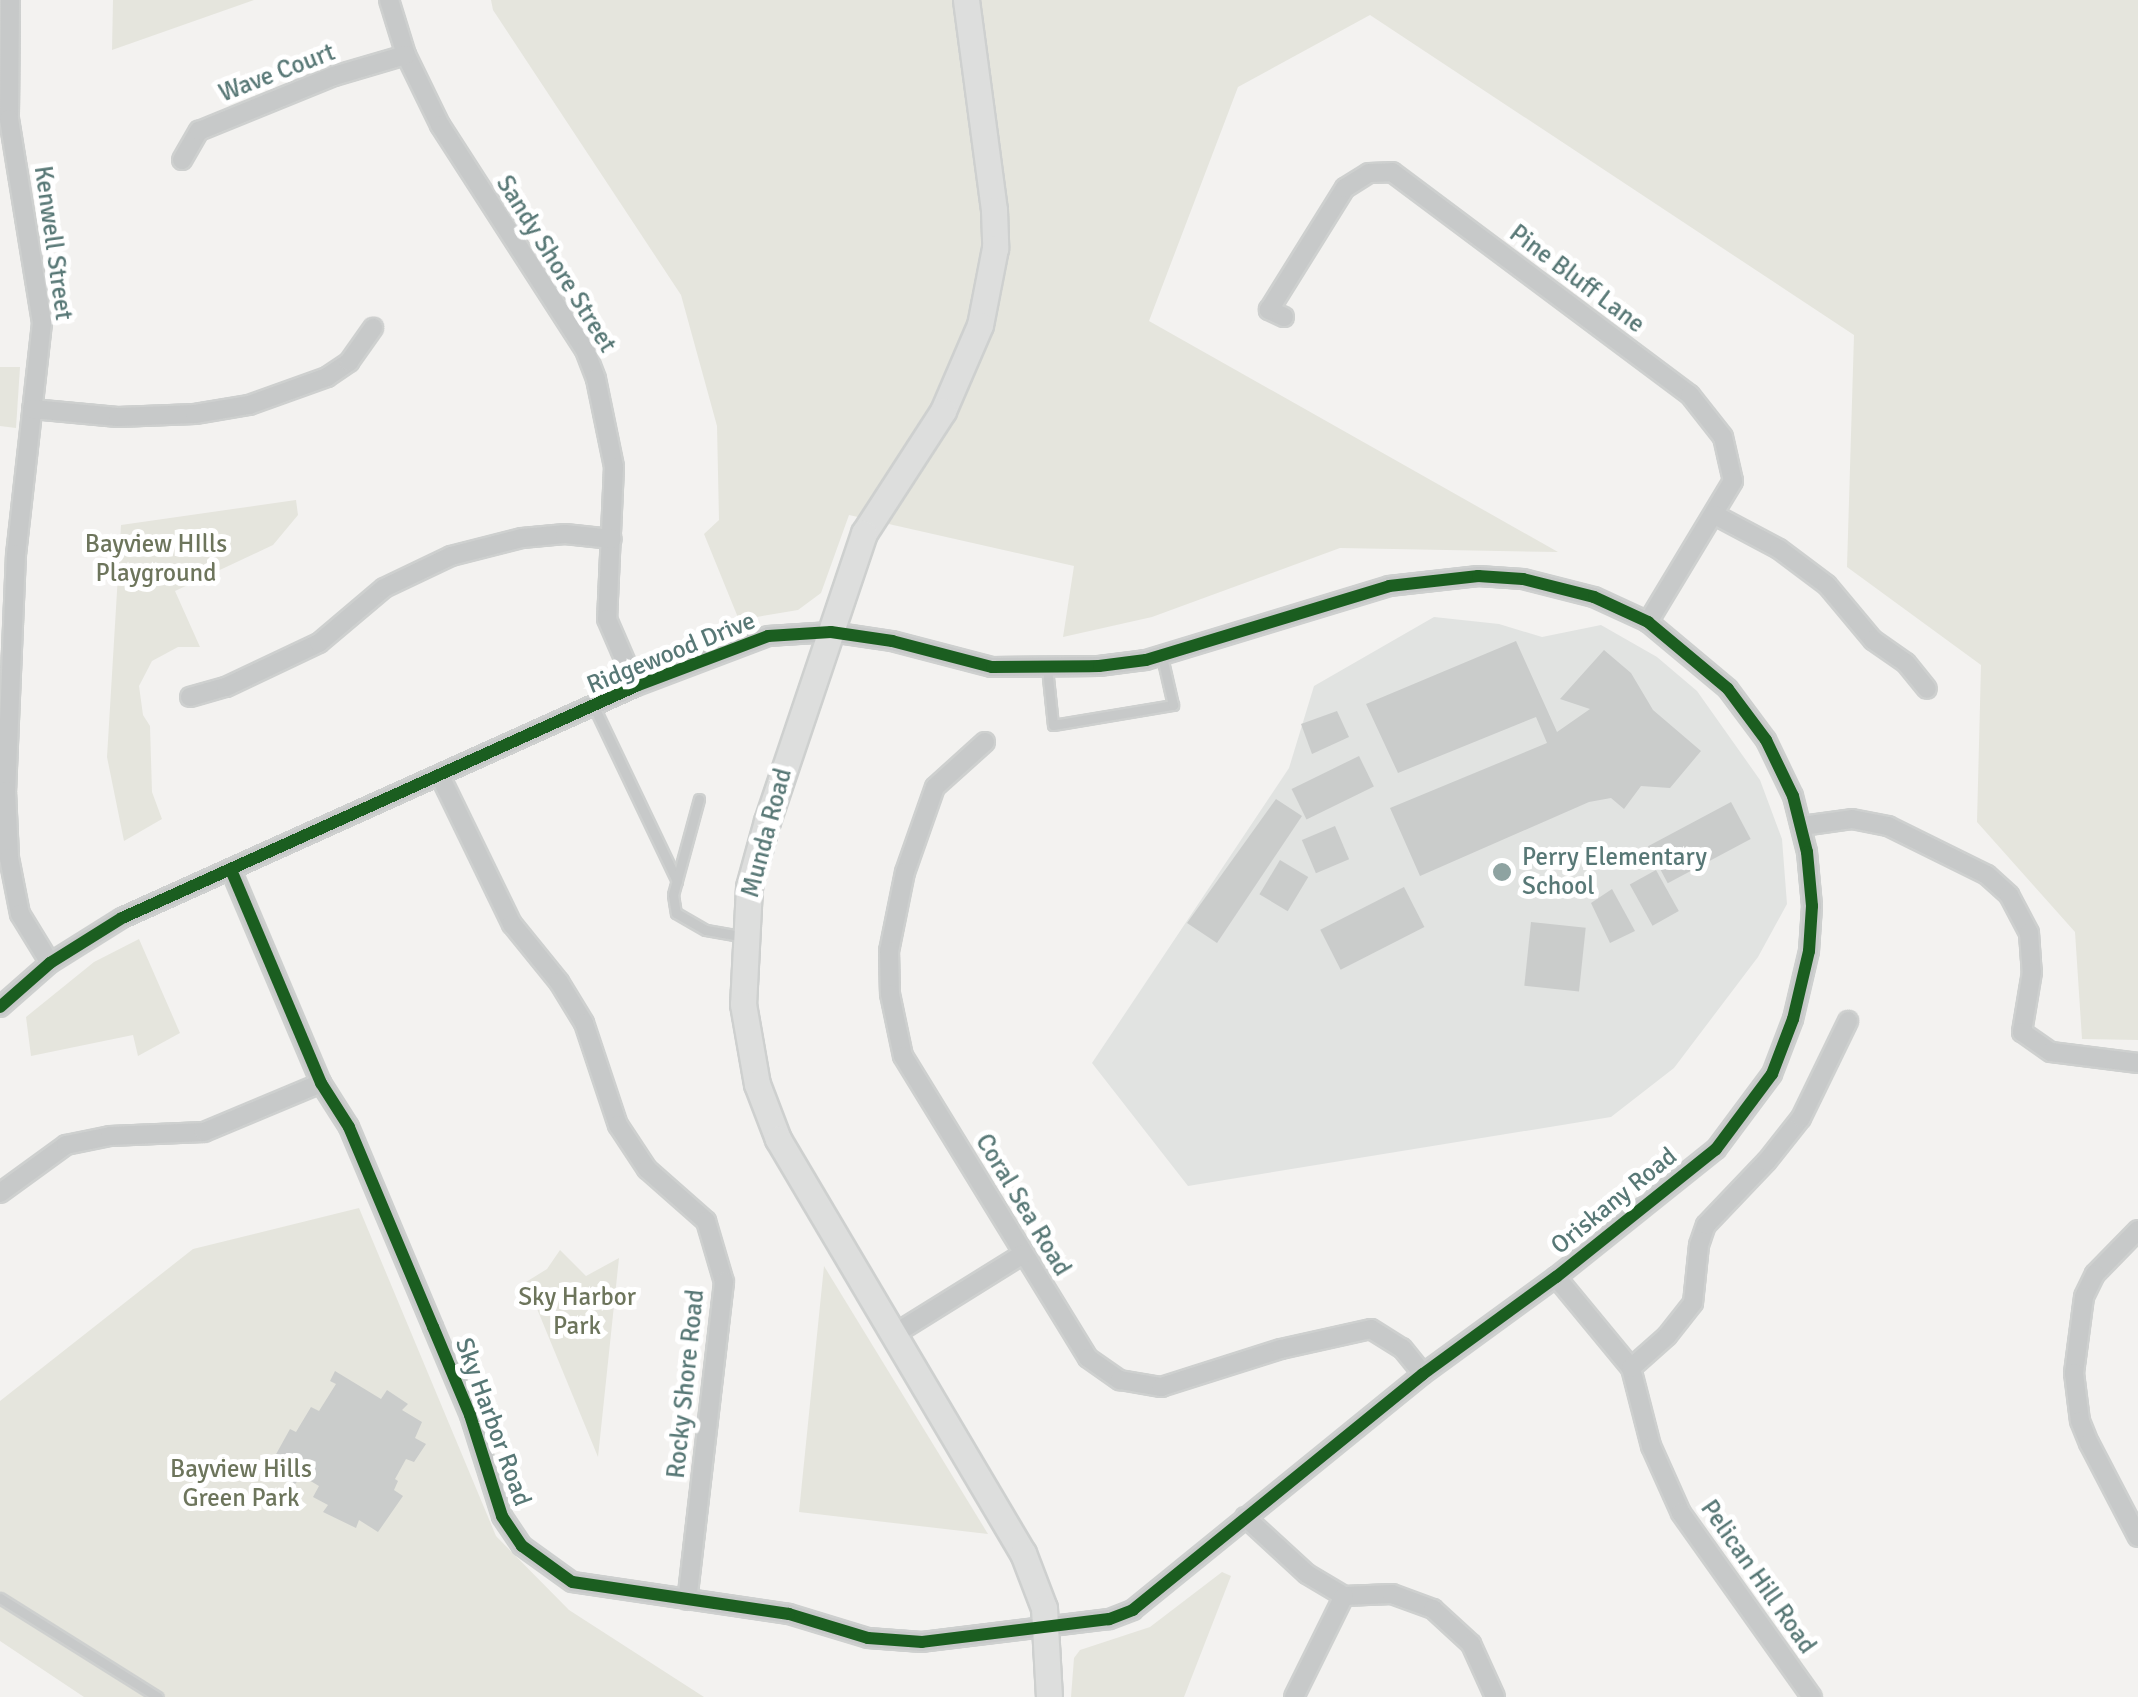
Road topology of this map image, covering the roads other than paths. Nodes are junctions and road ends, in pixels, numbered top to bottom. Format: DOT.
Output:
graph roads {
  1 [pos="10,0"];
  2 [pos="389,0"];
  3 [pos="966,0"];
  4 [pos="406,55"];
  5 [pos="182,160"];
  6 [pos="1284,317"];
  7 [pos="373,328"];
  8 [pos="32,409"];
  9 [pos="1715,515"];
  10 [pos="612,539"];
  11 [pos="1648,622"];
  12 [pos="831,632"];
  13 [pos="1162,655"];
  14 [pos="1047,668"];
  15 [pos="636,686"];
  16 [pos="1928,688"];
  17 [pos="190,697"];
  18 [pos="594,707"];
  19 [pos="985,742"];
  20 [pos="440,776"];
  21 [pos="700,799"];
  22 [pos="1802,826"];
  23 [pos="231,870"];
  24 [pos="677,880"];
  25 [pos="744,937"];
  26 [pos="50,963"];
  27 [pos="0,1007"];
  28 [pos="1848,1020"];
  29 [pos="2138,1063"];
  30 [pos="320,1084"];
  31 [pos="0,1193"];
  32 [pos="2138,1230"];
  33 [pos="1023,1254"];
  34 [pos="1556,1277"];
  35 [pos="893,1335"];
  36 [pos="1631,1368"];
  37 [pos="1423,1374"];
  38 [pos="1244,1517"];
  39 [pos="2138,1537"];
  40 [pos="1344,1596"];
  41 [pos="0,1598"];
  42 [pos="687,1600"];
  43 [pos="1046,1629"];
  44 [pos="158,1697"];
  45 [pos="1050,1697"];
  46 [pos="1294,1697"];
  47 [pos="1495,1697"];
  48 [pos="1812,1697"];
  1 -- 8 [label="street, Kenwell Street"];
  2 -- 4 [label="street, Sandy Shore Street"];
  3 -- 12 [label="street, Munda Road"];
  4 -- 5 [label="street, Wave Court"];
  4 -- 10 [label="street, Sandy Shore Street"];
  6 -- 9 [label="street, Pine Bluff Lane"];
  7 -- 8 [label="street"];
  8 -- 26 [label="street, Kenwell Street"];
  9 -- 11 [label="street, Pine Bluff Lane"];
  9 -- 16 [label="street"];
  10 -- 15 [label="street, Sandy Shore Street"];
  10 -- 17 [label="street"];
  11 -- 13 [label="street, Ridgewood Drive"];
  11 -- 22 [label="street, Oriskany Road"];
  12 -- 14 [label="street, Ridgewood Drive"];
  12 -- 15 [label="street, Ridgewood Drive"];
  12 -- 25 [label="street, Munda Road"];
  13 -- 14 [label="street, Ridgewood Drive"];
  13 -- 14 [label="lane"];
  15 -- 18 [label="street, Ridgewood Drive"];
  18 -- 20 [label="street, Ridgewood Drive"];
  18 -- 24 [label="lane"];
  19 -- 33 [label="street, Coral Sea Road"];
  20 -- 23 [label="street, Ridgewood Drive"];
  20 -- 42 [label="street, Rocky Shore Road"];
  21 -- 24 [label="lane"];
  22 -- 29 [label="street"];
  22 -- 34 [label="street, Oriskany Road"];
  23 -- 26 [label="street, Ridgewood Drive"];
  23 -- 30 [label="street, Sky Harbor Road"];
  24 -- 25 [label="lane"];
  25 -- 35 [label="street, Munda Road"];
  26 -- 27 [label="street, Ridgewood Drive"];
  28 -- 36 [label="street"];
  30 -- 31 [label="street"];
  30 -- 42 [label="street, Sky Harbor Road"];
  32 -- 39 [label="street"];
  33 -- 35 [label="street"];
  33 -- 37 [label="street, Coral Sea Road"];
  34 -- 36 [label="street, Pelican Hill Road"];
  34 -- 37 [label="street, Oriskany Road"];
  35 -- 43 [label="street, Munda Road"];
  36 -- 48 [label="street, Pelican Hill Road"];
  37 -- 38 [label="street, Oriskany Road"];
  38 -- 40 [label="street"];
  38 -- 43 [label="street, Oriskany Road"];
  40 -- 46 [label="street"];
  40 -- 47 [label="street"];
  41 -- 44 [label="lane"];
  42 -- 43 [label="street, Sky Harbor Road"];
  43 -- 45 [label="street, Munda Road"];
}
